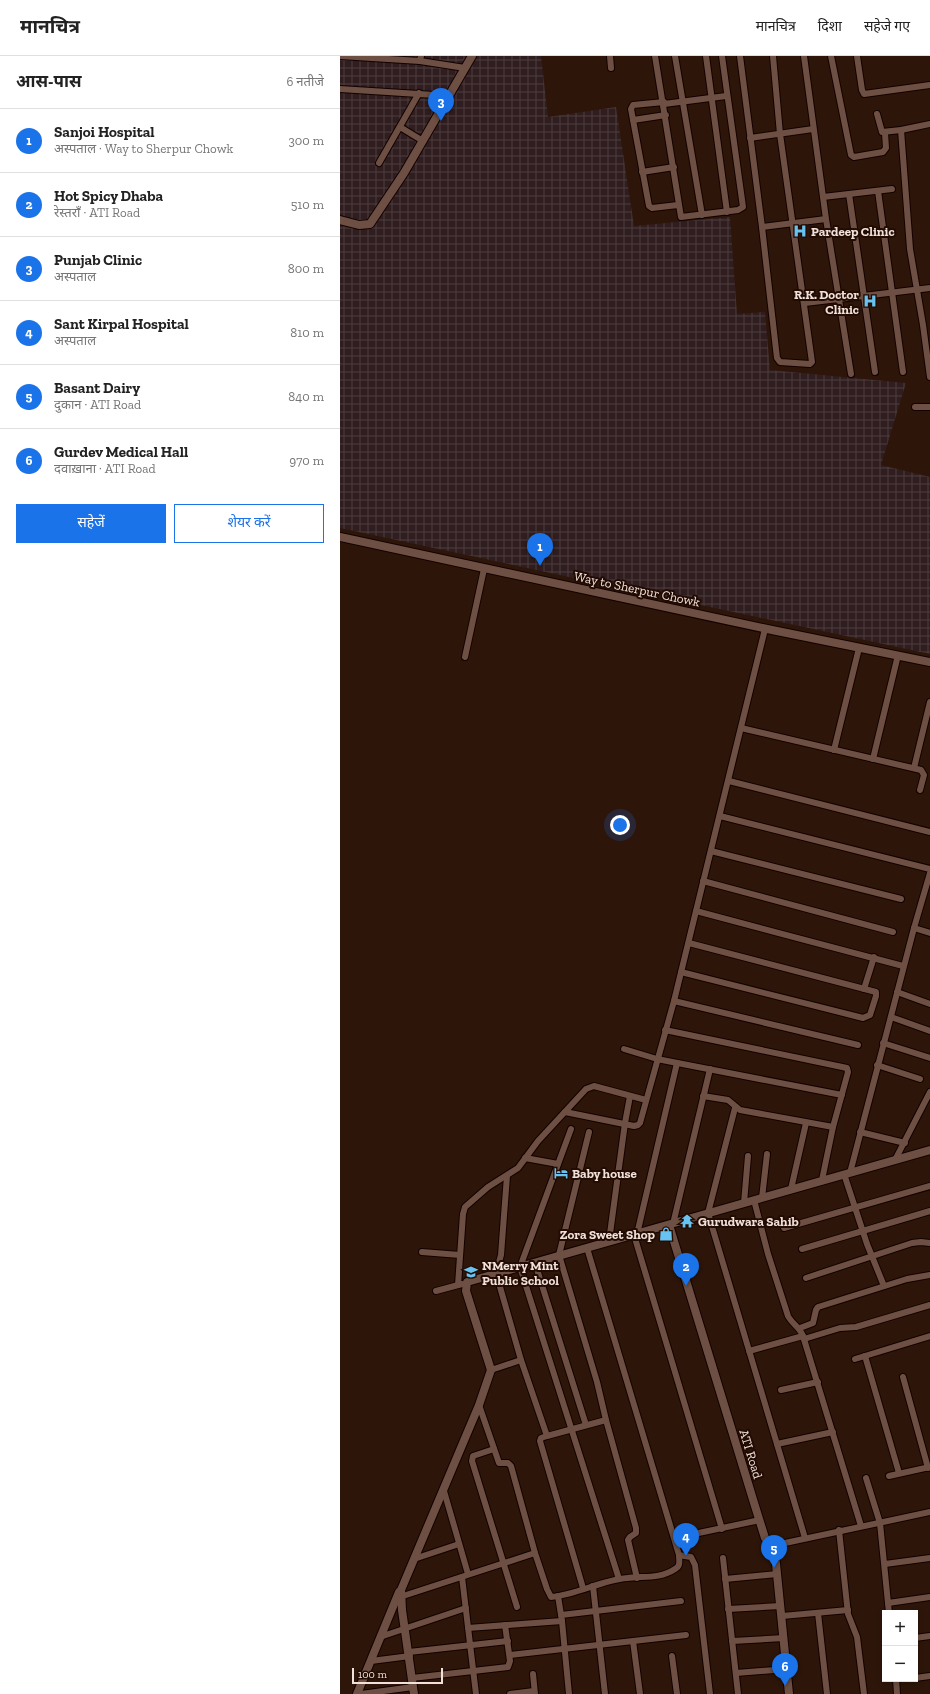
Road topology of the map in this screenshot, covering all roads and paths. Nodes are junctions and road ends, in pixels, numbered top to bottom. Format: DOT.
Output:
graph roads {
  1 [pos="340,56"];
  2 [pos="472,56"];
  3 [pos="610,56"];
  4 [pos="655,56"];
  5 [pos="675,56"];
  6 [pos="706,56"];
  7 [pos="722,56"];
  8 [pos="740,56"];
  9 [pos="773,56"];
  10 [pos="804,56"];
  11 [pos="831,56"];
  12 [pos="857,56"];
  13 [pos="421,59"];
  14 [pos="465,68"];
  15 [pos="611,68"];
  16 [pos="930,85"];
  17 [pos="340,89"];
  18 [pos="419,93"];
  19 [pos="450,96"];
  20 [pos="726,96"];
  21 [pos="712,98"];
  22 [pos="683,102"];
  23 [pos="664,103"];
  24 [pos="877,114"];
  25 [pos="666,115"];
  26 [pos="633,120"];
  27 [pos="930,124"];
  28 [pos="400,127"];
  29 [pos="813,129"];
  30 [pos="901,130"];
  31 [pos="885,133"];
  32 [pos="780,134"];
  33 [pos="750,138"];
  34 [pos="423,141"];
  35 [pos="378,163"];
  36 [pos="674,167"];
  37 [pos="642,172"];
  38 [pos="892,189"];
  39 [pos="878,191"];
  40 [pos="849,194"];
  41 [pos="824,197"];
  42 [pos="678,205"];
  43 [pos="727,212"];
  44 [pos="702,215"];
  45 [pos="826,219"];
  46 [pos="340,220"];
  47 [pos="794,224"];
  48 [pos="762,227"];
  49 [pos="930,288"];
  50 [pos="916,290"];
  51 [pos="892,292"];
  52 [pos="862,295"];
  53 [pos="840,299"];
  54 [pos="805,303"];
  55 [pos="875,372"];
  56 [pos="903,372"];
  57 [pos="851,374"];
  58 [pos="930,377"];
  59 [pos="915,407"];
  60 [pos="930,407"];
  61 [pos="340,537"];
  62 [pos="484,569"];
  63 [pos="765,629"];
  64 [pos="860,648"];
  65 [pos="898,655"];
  66 [pos="465,657"];
  67 [pos="930,662"];
  68 [pos="930,702"];
  69 [pos="741,728"];
  70 [pos="834,750"];
  71 [pos="873,759"];
  72 [pos="914,768"];
  73 [pos="729,781"];
  74 [pos="920,790"];
  75 [pos="720,816"];
  76 [pos="930,832"];
  77 [pos="711,851"];
  78 [pos="930,869"];
  79 [pos="930,873"];
  80 [pos="703,881"];
  81 [pos="929,884"];
  82 [pos="902,899"];
  83 [pos="696,910"];
  84 [pos="914,928"];
  85 [pos="893,932"];
  86 [pos="930,933"];
  87 [pos="689,943"];
  88 [pos="874,957"];
  89 [pos="903,966"];
  90 [pos="681,972"];
  91 [pos="864,989"];
  92 [pos="897,992"];
  93 [pos="674,1001"];
  94 [pos="930,1004"];
  95 [pos="891,1017"];
  96 [pos="665,1030"];
  97 [pos="930,1032"];
  98 [pos="883,1043"];
  99 [pos="858,1045"];
  100 [pos="624,1049"];
  101 [pos="930,1058"];
  102 [pos="657,1059"];
  103 [pos="677,1063"];
  104 [pos="877,1065"];
  105 [pos="710,1070"];
  106 [pos="920,1079"];
  107 [pos="930,1092"];
  108 [pos="842,1095"];
  109 [pos="630,1096"];
  110 [pos="703,1096"];
  111 [pos="646,1100"];
  112 [pos="735,1108"];
  113 [pos="565,1112"];
  114 [pos="806,1123"];
  115 [pos="625,1124"];
  116 [pos="833,1127"];
  117 [pos="571,1129"];
  118 [pos="589,1132"];
  119 [pos="860,1132"];
  120 [pos="905,1144"];
  121 [pos="930,1150"];
  122 [pos="767,1154"];
  123 [pos="748,1156"];
  124 [pos="525,1158"];
  125 [pos="895,1160"];
  126 [pos="558,1164"];
  127 [pos="847,1173"];
  128 [pos="507,1176"];
  129 [pos="822,1180"];
  130 [pos="930,1186"];
  131 [pos="791,1189"];
  132 [pos="762,1198"];
  133 [pos="754,1200"];
  134 [pos="744,1203"];
  135 [pos="854,1207"];
  136 [pos="930,1211"];
  137 [pos="708,1213"];
  138 [pos="671,1224"];
  139 [pos="784,1228"];
  140 [pos="863,1231"];
  141 [pos="635,1234"];
  142 [pos="609,1241"];
  143 [pos="930,1243"];
  144 [pos="587,1248"];
  145 [pos="802,1249"];
  146 [pos="422,1252"];
  147 [pos="460,1255"];
  148 [pos="559,1255"];
  149 [pos="872,1256"];
  150 [pos="536,1263"];
  151 [pos="520,1267"];
  152 [pos="496,1273"];
  153 [pos="930,1275"];
  154 [pos="806,1278"];
  155 [pos="467,1282"];
  156 [pos="458,1285"];
  157 [pos="884,1286"];
  158 [pos="436,1291"];
  159 [pos="930,1305"];
  160 [pos="800,1328"];
  161 [pos="930,1336"];
  162 [pos="804,1338"];
  163 [pos="748,1351"];
  164 [pos="864,1356"];
  165 [pos="855,1359"];
  166 [pos="522,1360"];
  167 [pos="490,1370"];
  168 [pos="903,1377"];
  169 [pos="818,1382"];
  170 [pos="781,1390"];
  171 [pos="479,1405"];
  172 [pos="606,1420"];
  173 [pos="586,1425"];
  174 [pos="571,1428"];
  175 [pos="833,1432"];
  176 [pos="547,1436"];
  177 [pos="777,1444"];
  178 [pos="494,1449"];
  179 [pos="929,1468"];
  180 [pos="899,1473"];
  181 [pos="889,1476"];
  182 [pos="866,1478"];
  183 [pos="444,1491"];
  184 [pos="930,1512"];
  185 [pos="760,1520"];
  186 [pos="880,1523"];
  187 [pos="861,1526"];
  188 [pos="722,1529"];
  189 [pos="839,1530"];
  190 [pos="675,1538"];
  191 [pos="805,1538"];
  192 [pos="460,1544"];
  193 [pos="771,1546"];
  194 [pos="535,1553"];
  195 [pos="679,1555"];
  196 [pos="723,1558"];
  197 [pos="930,1558"];
  198 [pos="414,1559"];
  199 [pos="504,1563"];
  200 [pos="884,1564"];
  201 [pos="468,1574"];
  202 [pos="776,1574"];
  203 [pos="462,1577"];
  204 [pos="637,1578"];
  205 [pos="619,1579"];
  206 [pos="725,1579"];
  207 [pos="594,1586"];
  208 [pos="583,1588"];
  209 [pos="401,1593"];
  210 [pos="558,1596"];
  211 [pos="930,1597"];
  212 [pos="681,1601"];
  213 [pos="888,1603"];
  214 [pos="780,1606"];
  215 [pos="517,1607"];
  216 [pos="466,1608"];
  217 [pos="728,1609"];
  218 [pos="848,1610"];
  219 [pos="889,1610"];
  220 [pos="596,1611"];
  221 [pos="818,1613"];
  222 [pos="782,1616"];
  223 [pos="562,1618"];
  224 [pos="505,1625"];
  225 [pos="405,1628"];
  226 [pos="468,1628"];
  227 [pos="686,1635"];
  228 [pos="930,1636"];
  229 [pos="380,1637"];
  230 [pos="784,1638"];
  231 [pos="918,1638"];
  232 [pos="508,1641"];
  233 [pos="633,1641"];
  234 [pos="732,1641"];
  235 [pos="470,1644"];
  236 [pos="599,1646"];
  237 [pos="565,1649"];
  238 [pos="410,1654"];
  239 [pos="510,1655"];
  240 [pos="672,1656"];
  241 [pos="371,1660"];
  242 [pos="787,1669"];
  243 [pos="473,1672"];
  244 [pos="736,1673"];
  245 [pos="533,1674"];
  246 [pos="930,1676"];
  247 [pos="412,1678"];
  248 [pos="918,1678"];
  249 [pos="896,1682"];
  250 [pos="414,1690"];
  251 [pos="535,1693"];
  252 [pos="357,1694"];
  253 [pos="361,1694"];
  254 [pos="476,1694"];
  255 [pos="510,1694"];
  256 [pos="569,1694"];
  257 [pos="605,1694"];
  258 [pos="640,1694"];
  259 [pos="677,1694"];
  260 [pos="710,1694"];
  261 [pos="738,1694"];
  262 [pos="789,1694"];
  263 [pos="827,1694"];
  264 [pos="864,1694"];
  265 [pos="897,1694"];
  1 -- 13 [label="street"];
  2 -- 14 [label="street"];
  3 -- 15 [label="street"];
  4 -- 23 [label="street"];
  5 -- 22 [label="street"];
  6 -- 21 [label="street"];
  7 -- 20 [label="street"];
  8 -- 33 [label="street"];
  9 -- 32 [label="street"];
  10 -- 29 [label="street"];
  11 -- 31 [label="street"];
  12 -- 16 [label="street"];
  13 -- 14 [label="street"];
  14 -- 19 [label="street"];
  17 -- 18 [label="street"];
  18 -- 19 [label="street"];
  18 -- 28 [label="street"];
  19 -- 34 [label="street"];
  20 -- 21 [label="street"];
  20 -- 43 [label="street"];
  21 -- 22 [label="street"];
  21 -- 43 [label="street"];
  22 -- 23 [label="street"];
  22 -- 44 [label="street"];
  23 -- 25 [label="street"];
  23 -- 26 [label="street"];
  24 -- 31 [label="street"];
  25 -- 26 [label="street"];
  25 -- 36 [label="street"];
  26 -- 37 [label="street"];
  27 -- 30 [label="street"];
  28 -- 34 [label="street"];
  28 -- 35 [label="street"];
  29 -- 32 [label="street"];
  29 -- 41 [label="street"];
  30 -- 31 [label="street"];
  30 -- 50 [label="street"];
  32 -- 33 [label="street"];
  32 -- 47 [label="street"];
  33 -- 48 [label="street"];
  34 -- 46 [label="street"];
  36 -- 37 [label="street"];
  36 -- 42 [label="street"];
  37 -- 42 [label="street"];
  38 -- 39 [label="street"];
  39 -- 40 [label="street"];
  39 -- 51 [label="street"];
  40 -- 41 [label="street"];
  40 -- 52 [label="street"];
  41 -- 45 [label="street"];
  42 -- 44 [label="street"];
  43 -- 44 [label="street"];
  45 -- 47 [label="street"];
  45 -- 53 [label="street"];
  47 -- 48 [label="street"];
  47 -- 54 [label="street"];
  48 -- 54 [label="street"];
  49 -- 50 [label="street"];
  50 -- 51 [label="street"];
  50 -- 58 [label="street"];
  51 -- 52 [label="street"];
  51 -- 56 [label="street"];
  52 -- 53 [label="street"];
  52 -- 55 [label="street"];
  53 -- 54 [label="street"];
  53 -- 57 [label="street"];
  59 -- 60 [label="street"];
  61 -- 62 [label="street, Way to Sherpur Chowk"];
  62 -- 63 [label="street, Way to Sherpur Chowk"];
  62 -- 66 [label="street"];
  63 -- 64 [label="street, Way to Sherpur Chowk"];
  63 -- 69 [label="street"];
  64 -- 65 [label="street, Way to Sherpur Chowk"];
  64 -- 70 [label="street"];
  65 -- 67 [label="street, Way to Sherpur Chowk"];
  65 -- 71 [label="street"];
  68 -- 72 [label="street"];
  69 -- 70 [label="street"];
  69 -- 73 [label="street"];
  70 -- 71 [label="street"];
  71 -- 72 [label="street"];
  72 -- 74 [label="street"];
  73 -- 75 [label="street"];
  73 -- 76 [label="street"];
  75 -- 77 [label="street"];
  75 -- 78 [label="street"];
  77 -- 80 [label="street"];
  77 -- 82 [label="street"];
  79 -- 81 [label="street"];
  80 -- 83 [label="street"];
  80 -- 85 [label="street"];
  81 -- 84 [label="street"];
  83 -- 87 [label="street"];
  83 -- 88 [label="street"];
  84 -- 86 [label="street"];
  84 -- 89 [label="street"];
  87 -- 90 [label="street"];
  87 -- 91 [label="street"];
  88 -- 89 [label="street"];
  88 -- 91 [label="street"];
  89 -- 92 [label="street"];
  90 -- 91 [label="street"];
  90 -- 93 [label="street"];
  92 -- 94 [label="street"];
  92 -- 95 [label="street"];
  93 -- 96 [label="street"];
  93 -- 99 [label="street"];
  95 -- 97 [label="street"];
  95 -- 98 [label="street"];
  96 -- 102 [label="street"];
  96 -- 108 [label="street"];
  98 -- 101 [label="street"];
  98 -- 104 [label="street"];
  100 -- 102 [label="street"];
  102 -- 103 [label="street"];
  102 -- 111 [label="street"];
  103 -- 105 [label="street"];
  103 -- 141 [label="street"];
  104 -- 106 [label="street"];
  104 -- 119 [label="street"];
  105 -- 108 [label="street"];
  105 -- 110 [label="street"];
  107 -- 120 [label="street"];
  108 -- 116 [label="street"];
  109 -- 111 [label="street"];
  109 -- 113 [label="street"];
  109 -- 115 [label="street"];
  110 -- 112 [label="street"];
  110 -- 138 [label="street"];
  111 -- 115 [label="street"];
  112 -- 114 [label="street"];
  112 -- 137 [label="street"];
  113 -- 115 [label="street"];
  113 -- 124 [label="street"];
  114 -- 116 [label="street"];
  114 -- 131 [label="street"];
  115 -- 142 [label="street"];
  116 -- 129 [label="street"];
  117 -- 126 [label="street"];
  118 -- 148 [label="street"];
  119 -- 120 [label="street"];
  119 -- 127 [label="street"];
  120 -- 125 [label="street"];
  121 -- 125 [label="street"];
  122 -- 132 [label="street"];
  123 -- 134 [label="street"];
  124 -- 126 [label="street"];
  124 -- 128 [label="street"];
  125 -- 127 [label="street"];
  126 -- 151 [label="street"];
  127 -- 129 [label="street"];
  127 -- 135 [label="street"];
  128 -- 147 [label="street"];
  128 -- 152 [label="street"];
  129 -- 131 [label="street"];
  130 -- 135 [label="street"];
  131 -- 132 [label="street"];
  132 -- 133 [label="street"];
  133 -- 134 [label="street"];
  133 -- 160 [label="street"];
  134 -- 137 [label="street"];
  135 -- 139 [label="street"];
  135 -- 140 [label="street"];
  136 -- 140 [label="street"];
  137 -- 138 [label="street"];
  137 -- 163 [label="street"];
  138 -- 141 [label="street"];
  138 -- 185 [label="street, ATI Road"];
  140 -- 145 [label="street"];
  140 -- 149 [label="street"];
  141 -- 142 [label="street"];
  141 -- 188 [label="street"];
  142 -- 144 [label="street"];
  143 -- 149 [label="street"];
  144 -- 148 [label="street"];
  144 -- 190 [label="street"];
  146 -- 147 [label="street"];
  147 -- 156 [label="street"];
  148 -- 150 [label="street"];
  148 -- 172 [label="street"];
  149 -- 154 [label="street"];
  149 -- 157 [label="street"];
  150 -- 151 [label="street"];
  150 -- 173 [label="street"];
  151 -- 152 [label="street"];
  151 -- 174 [label="street"];
  152 -- 155 [label="street"];
  152 -- 166 [label="street"];
  153 -- 157 [label="street"];
  155 -- 156 [label="street"];
  155 -- 167 [label="street"];
  156 -- 158 [label="street"];
  157 -- 160 [label="street"];
  159 -- 162 [label="street"];
  160 -- 162 [label="street"];
  161 -- 164 [label="street"];
  162 -- 163 [label="street"];
  162 -- 169 [label="street"];
  163 -- 177 [label="street"];
  164 -- 165 [label="street"];
  164 -- 180 [label="street"];
  166 -- 167 [label="street"];
  166 -- 176 [label="street"];
  167 -- 171 [label="street"];
  168 -- 179 [label="street"];
  169 -- 170 [label="street"];
  169 -- 175 [label="street"];
  171 -- 178 [label="street"];
  171 -- 183 [label="street"];
  172 -- 173 [label="street"];
  172 -- 204 [label="street"];
  173 -- 174 [label="street"];
  174 -- 176 [label="street"];
  174 -- 205 [label="street"];
  175 -- 177 [label="street"];
  175 -- 187 [label="street"];
  176 -- 208 [label="street"];
  177 -- 191 [label="street"];
  178 -- 194 [label="street"];
  178 -- 199 [label="street"];
  179 -- 180 [label="street"];
  180 -- 181 [label="street"];
  182 -- 186 [label="street"];
  183 -- 192 [label="street"];
  183 -- 198 [label="street"];
  184 -- 186 [label="street"];
  185 -- 188 [label="street"];
  185 -- 193 [label="street, ATI Road"];
  186 -- 187 [label="street"];
  186 -- 200 [label="street"];
  187 -- 189 [label="street"];
  188 -- 190 [label="street"];
  189 -- 191 [label="street"];
  189 -- 218 [label="street"];
  190 -- 195 [label="street"];
  191 -- 193 [label="street"];
  192 -- 198 [label="street"];
  192 -- 201 [label="street"];
  193 -- 202 [label="street, ATI Road"];
  194 -- 199 [label="street"];
  194 -- 210 [label="street"];
  195 -- 204 [label="street"];
  195 -- 260 [label="street"];
  196 -- 206 [label="street"];
  197 -- 200 [label="street"];
  198 -- 209 [label="street"];
  199 -- 201 [label="street"];
  199 -- 215 [label="street"];
  200 -- 213 [label="street"];
  201 -- 203 [label="street"];
  202 -- 206 [label="street"];
  202 -- 214 [label="street, ATI Road"];
  203 -- 209 [label="street"];
  203 -- 216 [label="street"];
  204 -- 205 [label="street"];
  205 -- 207 [label="street"];
  206 -- 217 [label="street"];
  207 -- 208 [label="street"];
  207 -- 220 [label="street"];
  208 -- 210 [label="street"];
  209 -- 225 [label="street"];
  209 -- 229 [label="street"];
  210 -- 223 [label="street"];
  211 -- 213 [label="street"];
  212 -- 220 [label="street"];
  213 -- 219 [label="street"];
  214 -- 217 [label="street"];
  214 -- 222 [label="street, ATI Road"];
  216 -- 225 [label="street"];
  216 -- 226 [label="street"];
  217 -- 234 [label="street"];
  218 -- 221 [label="street"];
  218 -- 264 [label="street"];
  220 -- 223 [label="street"];
  220 -- 236 [label="street"];
  221 -- 222 [label="street"];
  221 -- 263 [label="street"];
  222 -- 230 [label="street, ATI Road"];
  223 -- 224 [label="street"];
  223 -- 237 [label="street"];
  224 -- 226 [label="street"];
  224 -- 232 [label="street"];
  225 -- 229 [label="street"];
  225 -- 238 [label="street"];
  226 -- 235 [label="street"];
  227 -- 233 [label="street"];
  228 -- 231 [label="street"];
  229 -- 241 [label="street"];
  230 -- 234 [label="street"];
  230 -- 242 [label="street, ATI Road"];
  232 -- 235 [label="street"];
  232 -- 239 [label="street"];
  233 -- 236 [label="street"];
  233 -- 258 [label="street"];
  234 -- 244 [label="street"];
  235 -- 238 [label="street"];
  235 -- 243 [label="street"];
  236 -- 237 [label="street"];
  236 -- 257 [label="street"];
  237 -- 239 [label="street"];
  237 -- 256 [label="street"];
  238 -- 241 [label="street"];
  238 -- 247 [label="street"];
  239 -- 243 [label="street"];
  240 -- 259 [label="street"];
  241 -- 252 [label="street"];
  242 -- 244 [label="street"];
  242 -- 262 [label="street, ATI Road"];
  243 -- 247 [label="street"];
  243 -- 254 [label="street"];
  244 -- 261 [label="street"];
  245 -- 251 [label="street"];
  246 -- 248 [label="street"];
  247 -- 250 [label="street"];
  249 -- 265 [label="street"];
  250 -- 253 [label="street"];
  251 -- 255 [label="street"];
}
